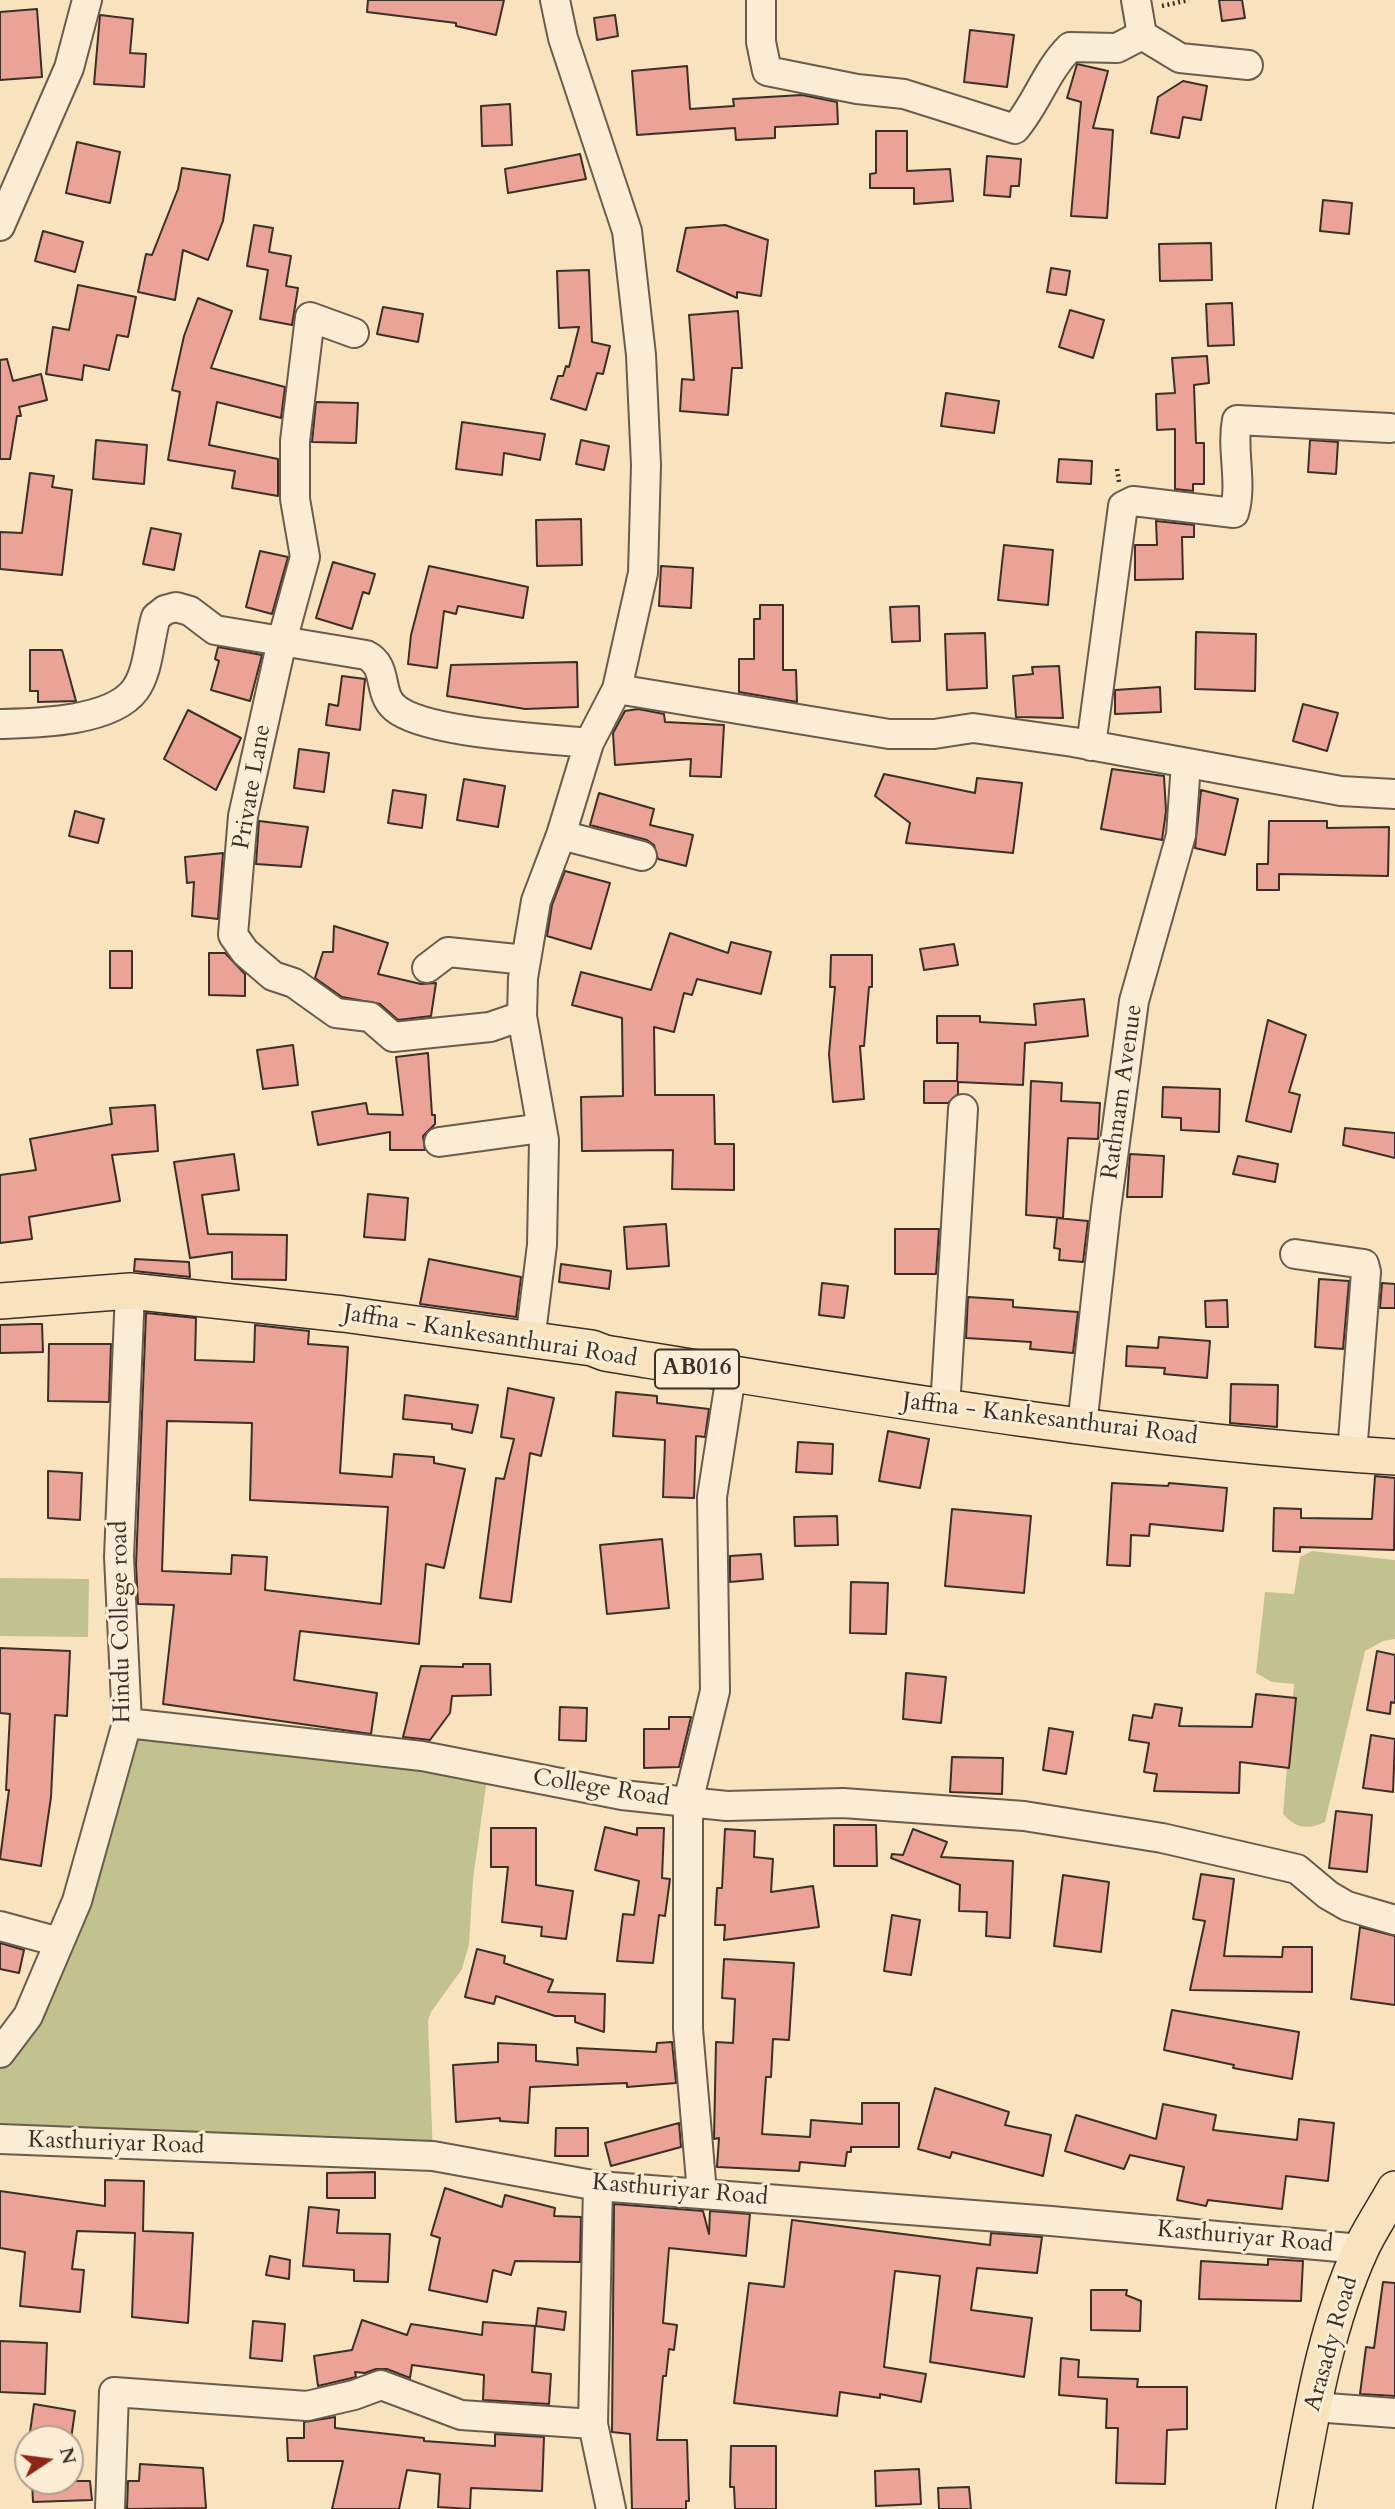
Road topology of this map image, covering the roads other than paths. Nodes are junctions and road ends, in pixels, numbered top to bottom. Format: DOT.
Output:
graph roads {
  1 [pos="87,0"];
  2 [pos="555,0"];
  3 [pos="761,0"];
  4 [pos="1136,0"];
  5 [pos="1142,36"];
  6 [pos="1248,65"];
  7 [pos="0,226"];
  8 [pos="354,333"];
  9 [pos="1390,428"];
  10 [pos="282,641"];
  11 [pos="617,689"];
  12 [pos="0,724"];
  13 [pos="589,743"];
  14 [pos="1091,746"];
  15 [pos="1185,763"];
  16 [pos="1395,794"];
  17 [pos="561,835"];
  18 [pos="642,856"];
  19 [pos="526,960"];
  20 [pos="427,968"];
  21 [pos="522,1016"];
  22 [pos="963,1109"];
  23 [pos="542,1128"];
  24 [pos="439,1142"];
  25 [pos="1295,1254"];
  26 [pos="130,1291"];
  27 [pos="0,1301"];
  28 [pos="530,1341"];
  29 [pos="731,1375"];
  30 [pos="945,1408"];
  31 [pos="1082,1426"];
  32 [pos="1352,1454"];
  33 [pos="1395,1457"];
  34 [pos="127,1723"];
  35 [pos="688,1802"];
  36 [pos="1395,1920"];
  37 [pos="0,1926"];
  38 [pos="60,1942"];
  39 [pos="0,2053"];
  40 [pos="0,2139"];
  41 [pos="598,2186"];
  42 [pos="1395,2189"];
  43 [pos="702,2193"];
  44 [pos="1361,2249"];
  45 [pos="1314,2407"];
  46 [pos="1395,2413"];
  47 [pos="593,2424"];
  48 [pos="110,2509"];
  49 [pos="611,2509"];
  50 [pos="1294,2509"];
  1 -- 7 [label="street"];
  2 -- 11 [label="street"];
  3 -- 5 [label="street"];
  4 -- 5 [label="street"];
  5 -- 6 [label="street"];
  8 -- 10 [label="street, Private Lane"];
  9 -- 14 [label="street"];
  10 -- 12 [label="street"];
  10 -- 13 [label="street"];
  10 -- 21 [label="street, Private Lane"];
  11 -- 13 [label="street"];
  11 -- 14 [label="street"];
  13 -- 17 [label="street"];
  14 -- 15 [label="street"];
  15 -- 16 [label="street"];
  15 -- 31 [label="street, Rathnam Avenue"];
  17 -- 18 [label="street"];
  17 -- 19 [label="street"];
  19 -- 20 [label="street"];
  19 -- 21 [label="street"];
  21 -- 23 [label="street"];
  22 -- 30 [label="street"];
  23 -- 24 [label="street"];
  23 -- 28 [label="street"];
  25 -- 32 [label="street"];
  26 -- 27 [label="main road, Jaffna - Kankesanthurai Road / AB016"];
  26 -- 28 [label="main road, Jaffna - Kankesanthurai Road / AB016"];
  26 -- 34 [label="street, Hindu College road"];
  28 -- 29 [label="main road, Jaffna - Kankesanthurai Road / AB016"];
  29 -- 30 [label="main road, Jaffna - Kankesanthurai Road / AB016"];
  29 -- 35 [label="street"];
  30 -- 31 [label="main road, Jaffna - Kankesanthurai Road / AB016"];
  31 -- 32 [label="main road, Jaffna - Kankesanthurai Road / AB016"];
  32 -- 33 [label="main road, Jaffna - Kankesanthurai Road / AB016"];
  34 -- 35 [label="street, College Road"];
  34 -- 38 [label="street, Hindu College road"];
  35 -- 36 [label="street"];
  35 -- 43 [label="street, College Road"];
  37 -- 38 [label="street"];
  38 -- 39 [label="street, Hindu College road"];
  40 -- 41 [label="street, Kasthuriyar Road"];
  41 -- 43 [label="street, Kasthuriyar Road"];
  41 -- 47 [label="street"];
  42 -- 44 [label="main road, Arasady Road"];
  43 -- 44 [label="street, Kasthuriyar Road"];
  44 -- 45 [label="main road, Arasady Road"];
  45 -- 46 [label="street"];
  45 -- 50 [label="main road, Arasady Road"];
  47 -- 48 [label="street"];
  47 -- 49 [label="street"];
}
